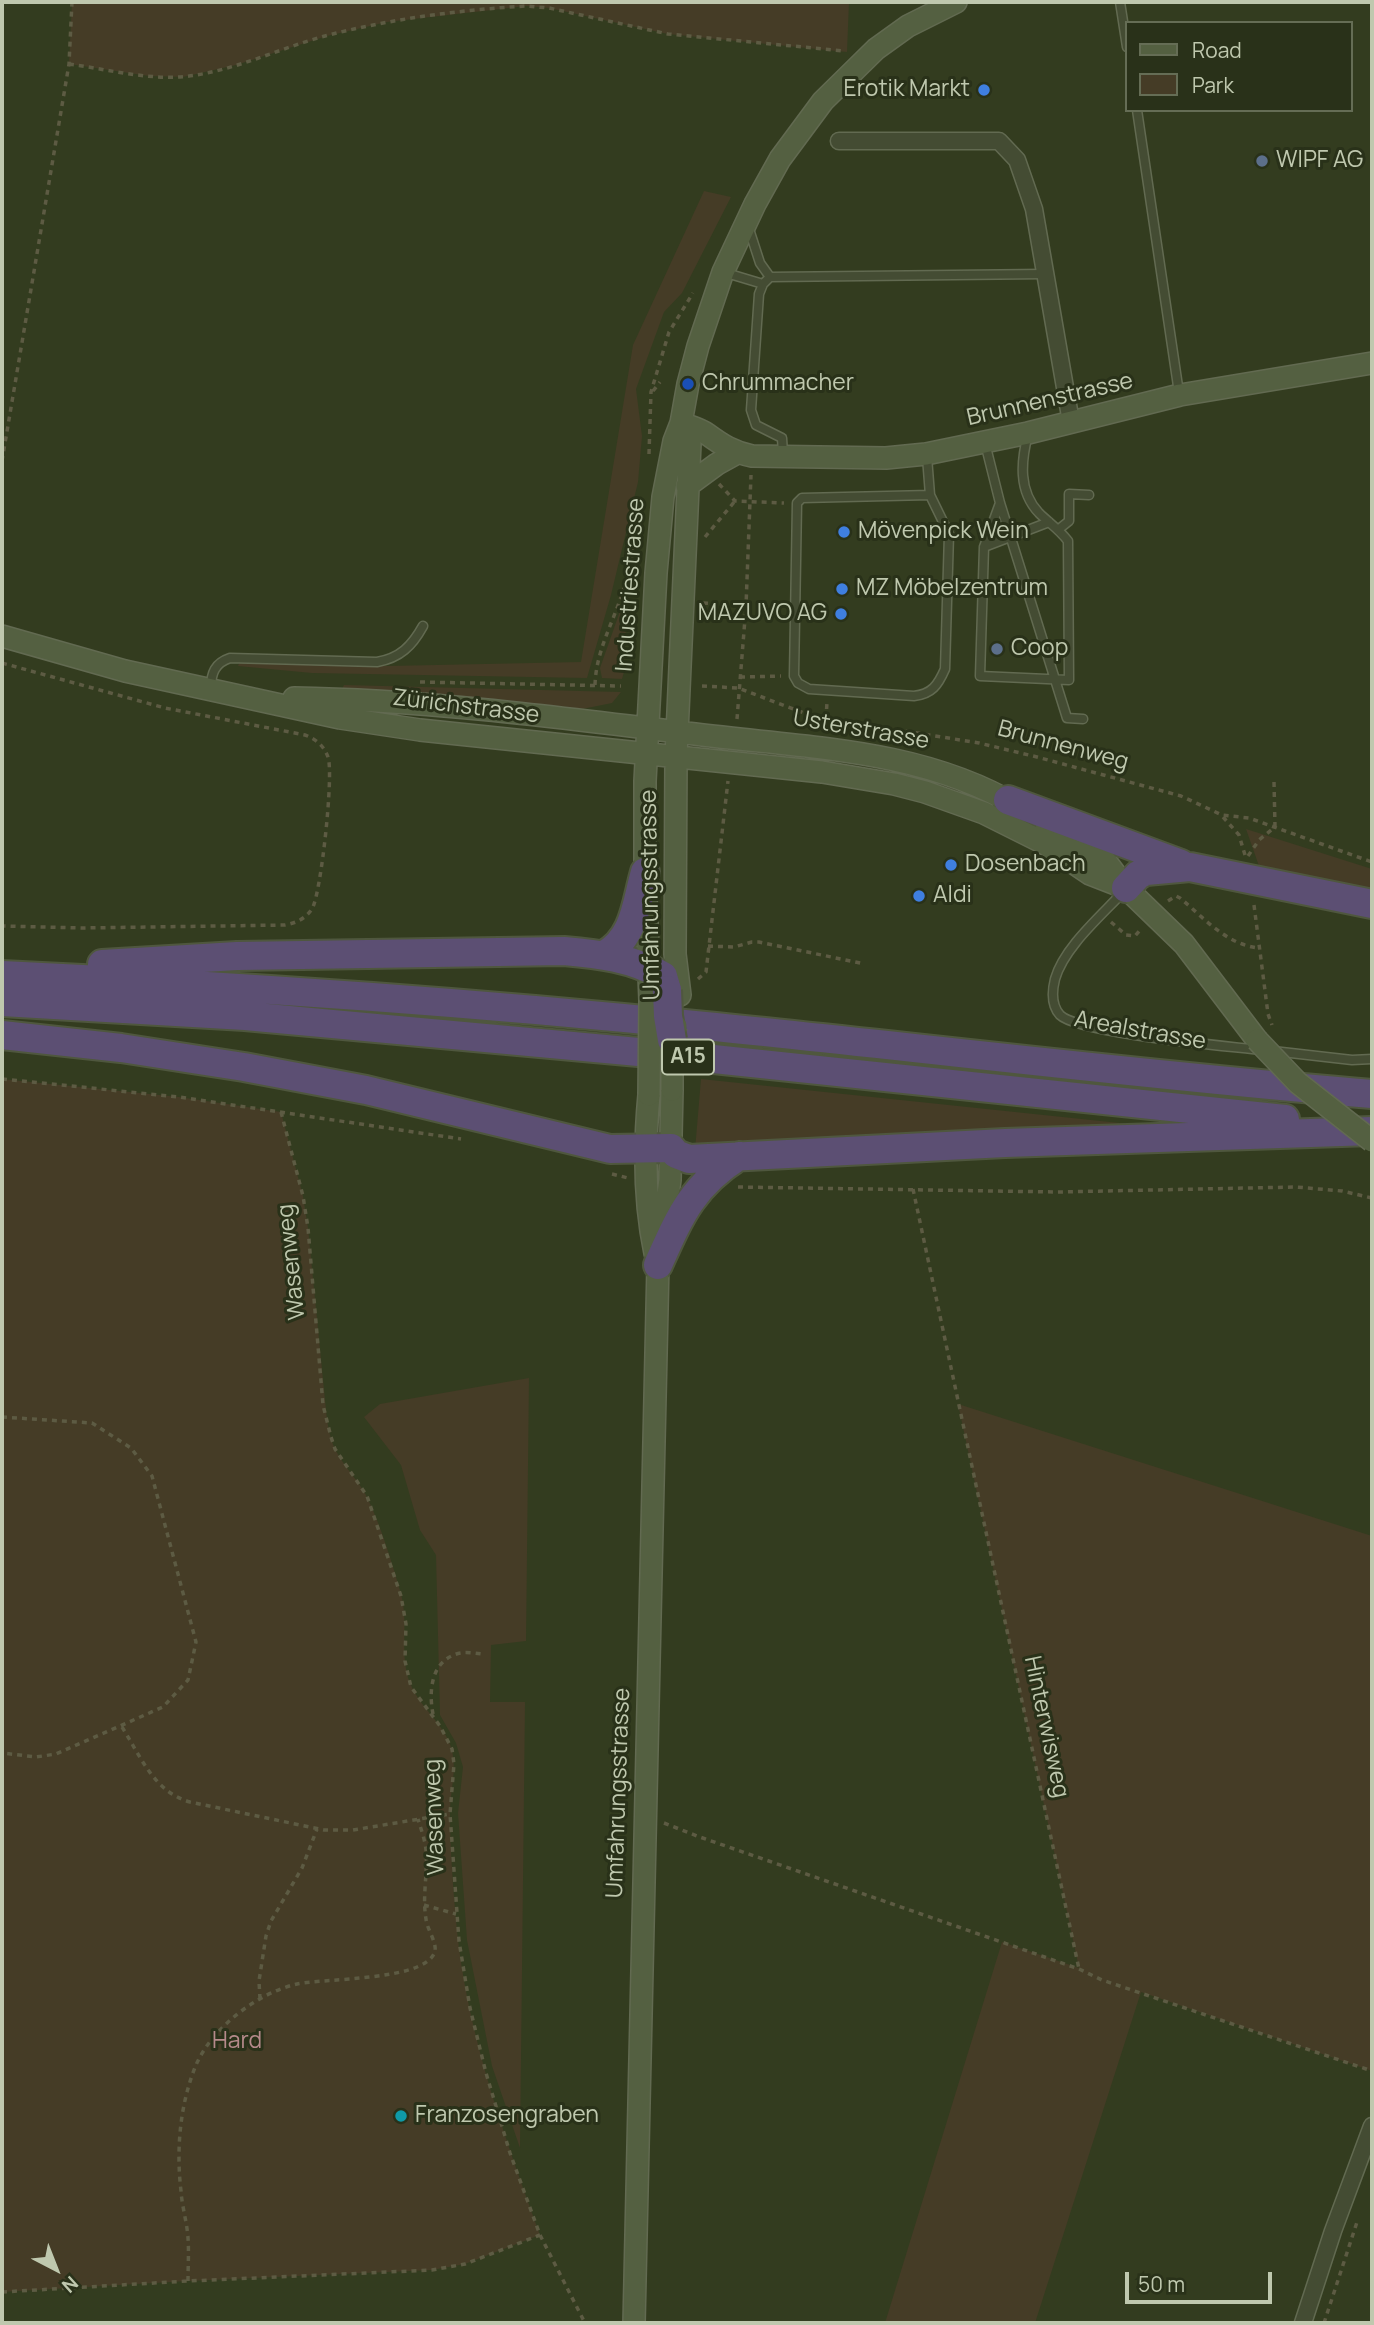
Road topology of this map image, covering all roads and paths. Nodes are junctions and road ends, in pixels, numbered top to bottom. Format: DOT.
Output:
graph roads {
  1 [pos="72,2"];
  2 [pos="956,2"];
  3 [pos="1121,2"];
  4 [pos="1126,40"];
  5 [pos="859,63"];
  6 [pos="69,64"];
  7 [pos="1137,112"];
  8 [pos="839,141"];
  9 [pos="747,220"];
  10 [pos="723,272"];
  11 [pos="1045,274"];
  12 [pos="770,278"];
  13 [pos="763,285"];
  14 [pos="671,341"];
  15 [pos="1372,363"];
  16 [pos="660,382"];
  17 [pos="652,392"];
  18 [pos="1180,396"];
  19 [pos="1071,422"];
  20 [pos="681,423"];
  21 [pos="1028,433"];
  22 [pos="985,443"];
  23 [pos="744,454"];
  24 [pos="926,454"];
  25 [pos="649,455"];
  26 [pos="783,457"];
  27 [pos="2,461"];
  28 [pos="687,486"];
  29 [pos="930,495"];
  30 [pos="1089,495"];
  31 [pos="735,502"];
  32 [pos="749,502"];
  33 [pos="797,503"];
  34 [pos="1000,503"];
  35 [pos="641,505"];
  36 [pos="1049,522"];
  37 [pos="1059,529"];
  38 [pos="1011,536"];
  39 [pos="984,547"];
  40 [pos="705,548"];
  41 [pos="681,601"];
  42 [pos="746,606"];
  43 [pos="423,626"];
  44 [pos="2,636"];
  45 [pos="2,663"];
  46 [pos="794,676"];
  47 [pos="740,677"];
  48 [pos="1055,680"];
  49 [pos="513,684"];
  50 [pos="595,685"];
  51 [pos="621,685"];
  52 [pos="702,686"];
  53 [pos="738,688"];
  54 [pos="211,691"];
  55 [pos="252,697"];
  56 [pos="827,703"];
  57 [pos="737,719"];
  58 [pos="826,719"];
  59 [pos="1083,719"];
  60 [pos="648,729"];
  61 [pos="677,732"];
  62 [pos="646,753"];
  63 [pos="676,756"];
  64 [pos="728,779"];
  65 [pos="1274,782"];
  66 [pos="1008,800"];
  67 [pos="1222,816"];
  68 [pos="1275,827"];
  69 [pos="1372,862"];
  70 [pos="1190,867"];
  71 [pos="645,872"];
  72 [pos="1126,888"];
  73 [pos="1172,898"];
  74 [pos="1254,899"];
  75 [pos="1372,904"];
  76 [pos="2,926"];
  77 [pos="708,946"];
  78 [pos="1259,948"];
  79 [pos="604,955"];
  80 [pos="866,964"];
  81 [pos="650,968"];
  82 [pos="2,972"];
  83 [pos="673,992"];
  84 [pos="2,1002"];
  85 [pos="1265,1034"];
  86 [pos="2,1035"];
  87 [pos="672,1040"];
  88 [pos="1372,1059"];
  89 [pos="2,1079"];
  90 [pos="1372,1094"];
  91 [pos="281,1112"];
  92 [pos="1372,1129"];
  93 [pos="471,1141"];
  94 [pos="1372,1141"];
  95 [pos="658,1147"];
  96 [pos="739,1156"];
  97 [pos="607,1172"];
  98 [pos="647,1182"];
  99 [pos="728,1186"];
  100 [pos="913,1189"];
  101 [pos="1372,1198"];
  102 [pos="658,1265"];
  103 [pos="2,1416"];
  104 [pos="482,1654"];
  105 [pos="433,1716"];
  106 [pos="121,1727"];
  107 [pos="2,1753"];
  108 [pos="644,1804"];
  109 [pos="450,1814"];
  110 [pos="418,1819"];
  111 [pos="317,1829"];
  112 [pos="424,1905"];
  113 [pos="457,1914"];
  114 [pos="1079,1969"];
  115 [pos="260,2000"];
  116 [pos="1372,2071"];
  117 [pos="1372,2126"];
  118 [pos="1360,2213"];
  119 [pos="540,2235"];
  120 [pos="188,2281"];
  121 [pos="2,2292"];
  122 [pos="585,2323"];
  123 [pos="634,2323"];
  124 [pos="1303,2323"];
  125 [pos="1324,2323"];
  1 -- 6 [label="path"];
  2 -- 5 [label="main road, Industriestrasse"];
  3 -- 4 [label="lane"];
  5 -- 6 [label="path"];
  5 -- 9 [label="main road, Industriestrasse"];
  6 -- 27 [label="path"];
  7 -- 18 [label="lane"];
  8 -- 11 [label="street"];
  9 -- 10 [label="main road, Industriestrasse"];
  9 -- 12 [label="lane"];
  10 -- 13 [label="lane"];
  10 -- 20 [label="main road, Industriestrasse"];
  11 -- 12 [label="lane"];
  11 -- 19 [label="street"];
  12 -- 13 [label="lane"];
  13 -- 26 [label="lane"];
  14 -- 17 [label="path"];
  15 -- 18 [label="main road, Brunnenstrasse"];
  16 -- 17 [label="path"];
  17 -- 25 [label="path"];
  18 -- 19 [label="main road, Brunnenstrasse"];
  19 -- 21 [label="main road, Brunnenstrasse"];
  20 -- 23 [label="main road"];
  20 -- 28 [label="main road, Industriestrasse"];
  20 -- 60 [label="main road, Industriestrasse"];
  21 -- 22 [label="main road, Brunnenstrasse"];
  21 -- 36 [label="lane"];
  22 -- 24 [label="main road, Brunnenstrasse"];
  22 -- 34 [label="lane"];
  23 -- 26 [label="main road, Brunnenstrasse"];
  23 -- 28 [label="main road"];
  23 -- 32 [label="path"];
  24 -- 26 [label="main road, Brunnenstrasse"];
  24 -- 29 [label="lane"];
  28 -- 41 [label="main road, Industriestrasse"];
  29 -- 33 [label="lane"];
  29 -- 46 [label="lane"];
  30 -- 37 [label="lane"];
  31 -- 40 [label="path"];
  32 -- 33 [label="path"];
  32 -- 42 [label="path"];
  33 -- 46 [label="lane"];
  34 -- 38 [label="lane"];
  34 -- 39 [label="lane"];
  35 -- 50 [label="path"];
  36 -- 37 [label="lane"];
  36 -- 38 [label="lane"];
  37 -- 48 [label="lane"];
  38 -- 39 [label="lane"];
  38 -- 48 [label="lane"];
  39 -- 48 [label="lane"];
  41 -- 42 [label="path"];
  41 -- 61 [label="main road, Industriestrasse"];
  42 -- 47 [label="path"];
  43 -- 54 [label="lane"];
  44 -- 54 [label="main road, Zürichstrasse"];
  45 -- 76 [label="path"];
  46 -- 47 [label="path"];
  47 -- 53 [label="path"];
  48 -- 59 [label="lane"];
  49 -- 50 [label="path"];
  50 -- 51 [label="path"];
  52 -- 53 [label="path, Brunnenweg"];
  53 -- 57 [label="path"];
  53 -- 58 [label="path, Brunnenweg"];
  54 -- 55 [label="main road, Zürichstrasse"];
  55 -- 60 [label="main road, Zürichstrasse"];
  55 -- 62 [label="main road, Zürichstrasse"];
  56 -- 58 [label="path"];
  58 -- 67 [label="path, Brunnenweg"];
  60 -- 61 [label="main road, Zürichstrasse"];
  60 -- 62 [label="main road, Industriestrasse"];
  61 -- 63 [label="main road, Umfahrungsstrasse"];
  61 -- 66 [label="main road, Usterstrasse"];
  62 -- 63 [label="main road, Zürichstrasse"];
  62 -- 71 [label="main road, Umfahrungsstrasse"];
  63 -- 72 [label="main road, Usterstrasse"];
  63 -- 83 [label="main road, Umfahrungsstrasse"];
  64 -- 77 [label="path"];
  65 -- 68 [label="path"];
  66 -- 70 [label="highway"];
  66 -- 72 [label="main road, Usterstrasse"];
  67 -- 68 [label="path, Brunnenweg"];
  67 -- 68 [label="path"];
  68 -- 69 [label="path, Brunnenweg"];
  70 -- 72 [label="highway"];
  70 -- 75 [label="highway"];
  71 -- 79 [label="highway"];
  71 -- 81 [label="main road, Umfahrungsstrasse"];
  72 -- 85 [label="main road, Usterstrasse"];
  72 -- 88 [label="lane, Arealstrasse"];
  73 -- 78 [label="path"];
  74 -- 78 [label="path"];
  77 -- 80 [label="path"];
  77 -- 83 [label="path"];
  78 -- 85 [label="path"];
  79 -- 81 [label="highway"];
  79 -- 82 [label="highway"];
  81 -- 83 [label="highway"];
  82 -- 90 [label="highway, A15"];
  83 -- 87 [label="highway, bridge"];
  83 -- 95 [label="main road, Umfahrungsstrasse, bridge"];
  84 -- 92 [label="highway, A15"];
  85 -- 94 [label="main road, Usterstrasse, bridge"];
  86 -- 95 [label="highway"];
  87 -- 95 [label="main road, Umfahrungsstrasse, bridge"];
  89 -- 91 [label="path"];
  91 -- 93 [label="path"];
  91 -- 105 [label="path, Wasenweg"];
  92 -- 96 [label="highway"];
  95 -- 96 [label="highway"];
  95 -- 98 [label="main road, Umfahrungsstrasse"];
  95 -- 102 [label="main road, Umfahrungsstrasse"];
  96 -- 102 [label="highway"];
  97 -- 98 [label="path"];
  98 -- 102 [label="main road, Umfahrungsstrasse"];
  99 -- 100 [label="path"];
  100 -- 101 [label="path"];
  100 -- 114 [label="path, Hinterwisweg"];
  102 -- 108 [label="main road, Umfahrungsstrasse"];
  103 -- 106 [label="path"];
  104 -- 105 [label="path"];
  105 -- 109 [label="path, Wasenweg"];
  106 -- 107 [label="path"];
  106 -- 111 [label="path"];
  108 -- 114 [label="path"];
  108 -- 123 [label="main road, Umfahrungsstrasse"];
  109 -- 110 [label="path"];
  109 -- 113 [label="path, Wasenweg"];
  110 -- 111 [label="path"];
  110 -- 112 [label="path"];
  111 -- 115 [label="path"];
  112 -- 113 [label="path"];
  112 -- 115 [label="path"];
  113 -- 119 [label="path, Wasenweg"];
  114 -- 116 [label="path"];
  115 -- 120 [label="path"];
  117 -- 124 [label="street"];
  118 -- 125 [label="path"];
  119 -- 120 [label="path"];
  119 -- 122 [label="path, Wasenweg"];
  120 -- 121 [label="path"];
}
